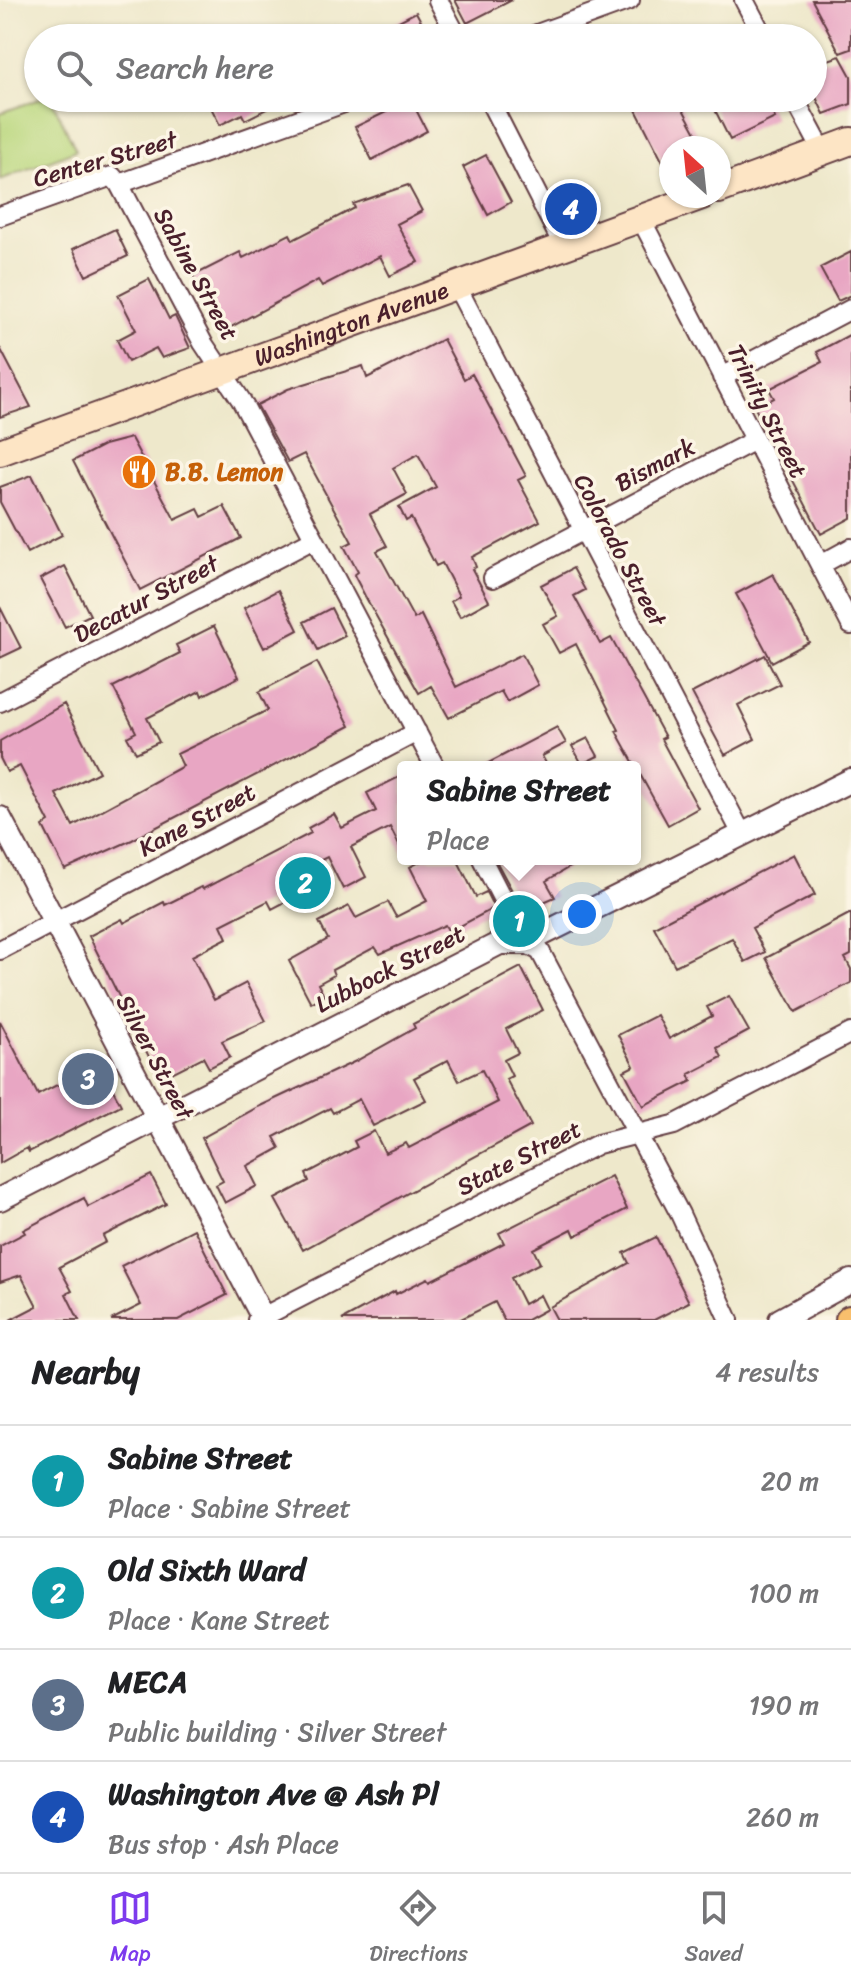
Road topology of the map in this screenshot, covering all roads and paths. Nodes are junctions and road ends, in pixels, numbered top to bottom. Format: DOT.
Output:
graph roads {
  1 [pos="438,0"];
  2 [pos="630,0"];
  3 [pos="744,0"];
  4 [pos="451,24"];
  5 [pos="564,24"];
  6 [pos="757,24"];
  7 [pos="319,112"];
  8 [pos="495,112"];
  9 [pos="802,112"];
  10 [pos="851,141"];
  11 [pos="823,152"];
  12 [pos="119,184"];
  13 [pos="731,186"];
  14 [pos="670,208"];
  15 [pos="0,216"];
  16 [pos="641,219"];
  17 [pos="564,247"];
  18 [pos="457,287"];
  19 [pos="851,309"];
  20 [pos="224,370"];
  21 [pos="722,377"];
  22 [pos="755,440"];
  23 [pos="0,452"];
  24 [pos="582,531"];
  25 [pos="314,539"];
  26 [pos="851,548"];
  27 [pos="820,565"];
  28 [pos="493,578"];
  29 [pos="851,625"];
  30 [pos="0,702"];
  31 [pos="417,732"];
  32 [pos="432,761"];
  33 [pos="851,780"];
  34 [pos="0,818"];
  35 [pos="742,834"];
  36 [pos="485,865"];
  37 [pos="55,922"];
  38 [pos="525,943"];
  39 [pos="0,950"];
  40 [pos="851,1033"];
  41 [pos="157,1117"];
  42 [pos="636,1135"];
  43 [pos="0,1199"];
  44 [pos="851,1281"];
  45 [pos="261,1319"];
  46 [pos="729,1320"];
  47 [pos="780,1320"];
  1 -- 4 [label="street"];
  2 -- 5 [label="street"];
  3 -- 6 [label="street"];
  7 -- 12 [label="street, Center Street"];
  8 -- 17 [label="street"];
  9 -- 11 [label="street"];
  10 -- 11 [label="main road"];
  11 -- 13 [label="main road"];
  12 -- 15 [label="street, Center Street"];
  12 -- 20 [label="street, Sabine Street"];
  14 -- 16 [label="main road, Washington Avenue"];
  16 -- 17 [label="main road, Washington Avenue"];
  16 -- 21 [label="street, Trinity Street"];
  17 -- 18 [label="main road, Washington Avenue"];
  18 -- 20 [label="main road, Washington Avenue"];
  18 -- 24 [label="street, Colorado Street"];
  19 -- 21 [label="street"];
  20 -- 23 [label="main road, Washington Avenue"];
  20 -- 25 [label="street, Sabine Street"];
  21 -- 22 [label="street, Trinity Street"];
  22 -- 24 [label="street, Bismark"];
  22 -- 27 [label="street, Trinity Street"];
  24 -- 28 [label="street, Bismark"];
  24 -- 35 [label="street, Colorado Street"];
  25 -- 30 [label="street, Decatur Street"];
  25 -- 31 [label="street, Sabine Street"];
  26 -- 27 [label="street"];
  27 -- 29 [label="street, Trinity Street"];
  31 -- 32 [label="street, Sabine Street"];
  31 -- 37 [label="street, Kane Street"];
  33 -- 35 [label="street, Lubbock Street"];
  34 -- 37 [label="street, Silver Street"];
  35 -- 38 [label="street, Lubbock Street"];
  36 -- 38 [label="street"];
  37 -- 39 [label="street, Kane Street"];
  37 -- 41 [label="street, Silver Street"];
  38 -- 41 [label="street, Lubbock Street"];
  38 -- 42 [label="street"];
  40 -- 42 [label="street, State Street"];
  41 -- 43 [label="street, Lubbock Street"];
  41 -- 45 [label="street, Silver Street"];
  42 -- 45 [label="street, State Street"];
  42 -- 46 [label="street"];
  44 -- 47 [label="street"];
}
